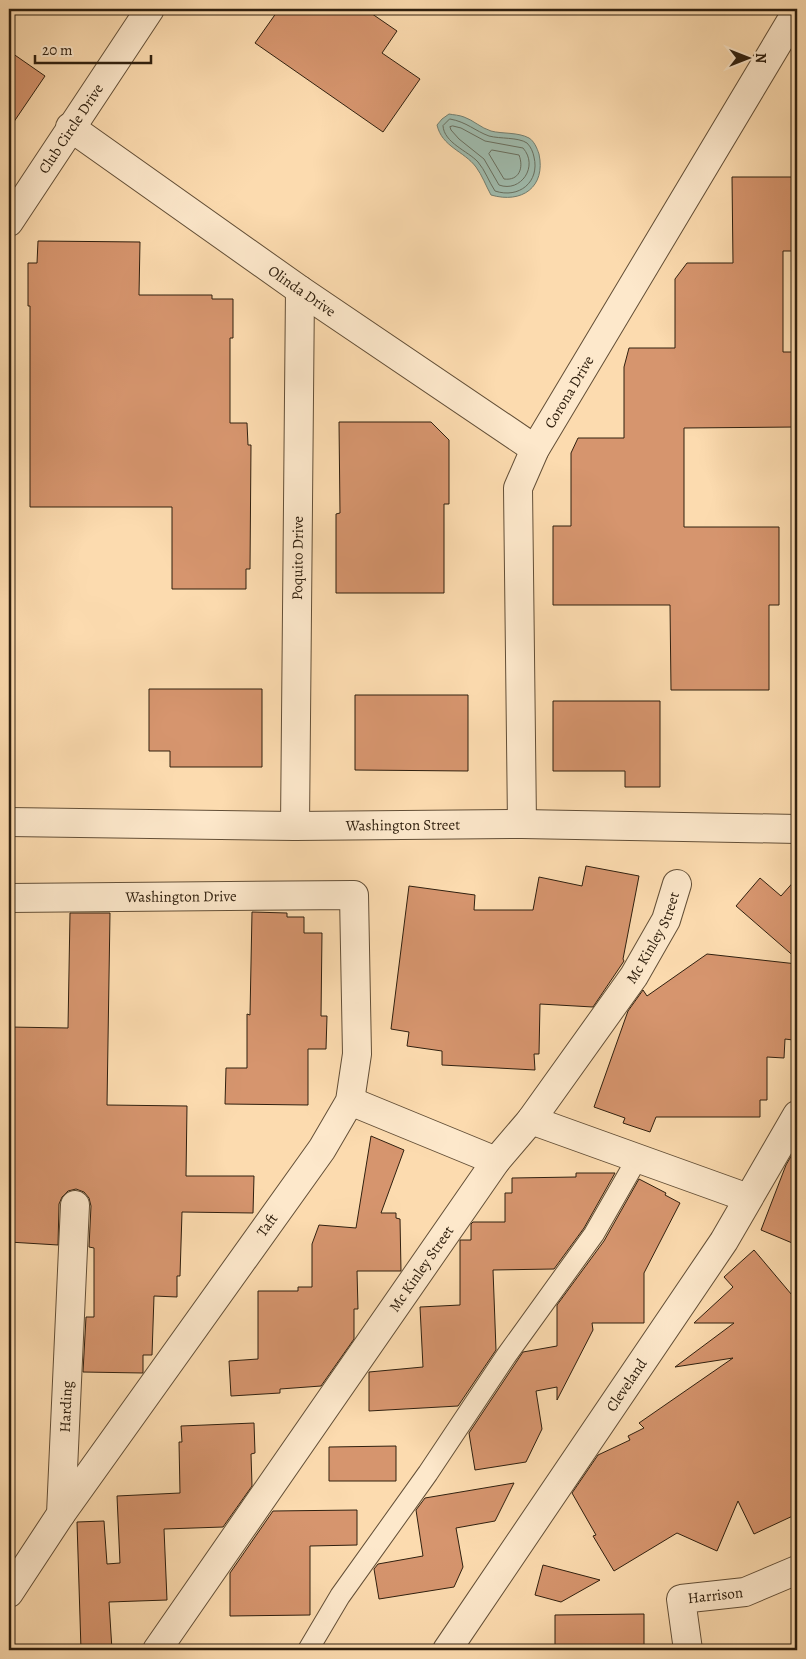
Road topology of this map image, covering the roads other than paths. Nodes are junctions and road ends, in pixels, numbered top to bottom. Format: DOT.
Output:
graph roads {
  1 [pos="150,9"];
  2 [pos="797,11"];
  3 [pos="70,127"];
  4 [pos="9,222"];
  5 [pos="300,290"];
  6 [pos="535,449"];
  7 [pos="9,822"];
  8 [pos="522,824"];
  9 [pos="295,826"];
  10 [pos="797,830"];
  11 [pos="677,884"];
  12 [pos="354,895"];
  13 [pos="9,898"];
  14 [pos="350,1101"];
  15 [pos="797,1115"];
  16 [pos="532,1120"];
  17 [pos="637,1159"];
  18 [pos="496,1162"];
  19 [pos="748,1198"];
  20 [pos="75,1205"];
  21 [pos="61,1514"];
  22 [pos="797,1570"];
  23 [pos="9,1593"];
  24 [pos="157,1650"];
  25 [pos="308,1650"];
  26 [pos="447,1650"];
  27 [pos="688,1650"];
  1 -- 3 [label="street, Club Circle Drive"];
  2 -- 6 [label="street, Corona Drive"];
  3 -- 4 [label="street, Club Circle Drive"];
  3 -- 5 [label="street, Olinda Drive"];
  5 -- 6 [label="street, Olinda Drive"];
  5 -- 9 [label="street, Poquito Drive"];
  6 -- 8 [label="street, Corona Drive"];
  7 -- 9 [label="street, Washington Street"];
  8 -- 9 [label="street, Washington Street"];
  8 -- 10 [label="street, Washington Street"];
  11 -- 16 [label="street, Mc Kinley Street"];
  12 -- 13 [label="street, Washington Drive"];
  12 -- 14 [label="street, Taft"];
  14 -- 18 [label="street"];
  14 -- 21 [label="street, Taft"];
  15 -- 19 [label="street, Cleveland"];
  16 -- 17 [label="street"];
  16 -- 18 [label="street, Mc Kinley Street"];
  17 -- 19 [label="street"];
  17 -- 25 [label="lane"];
  18 -- 24 [label="street, Mc Kinley Street"];
  19 -- 26 [label="street, Cleveland"];
  20 -- 21 [label="street, Harding"];
  21 -- 23 [label="street"];
  22 -- 27 [label="street, Harrison"];
}
